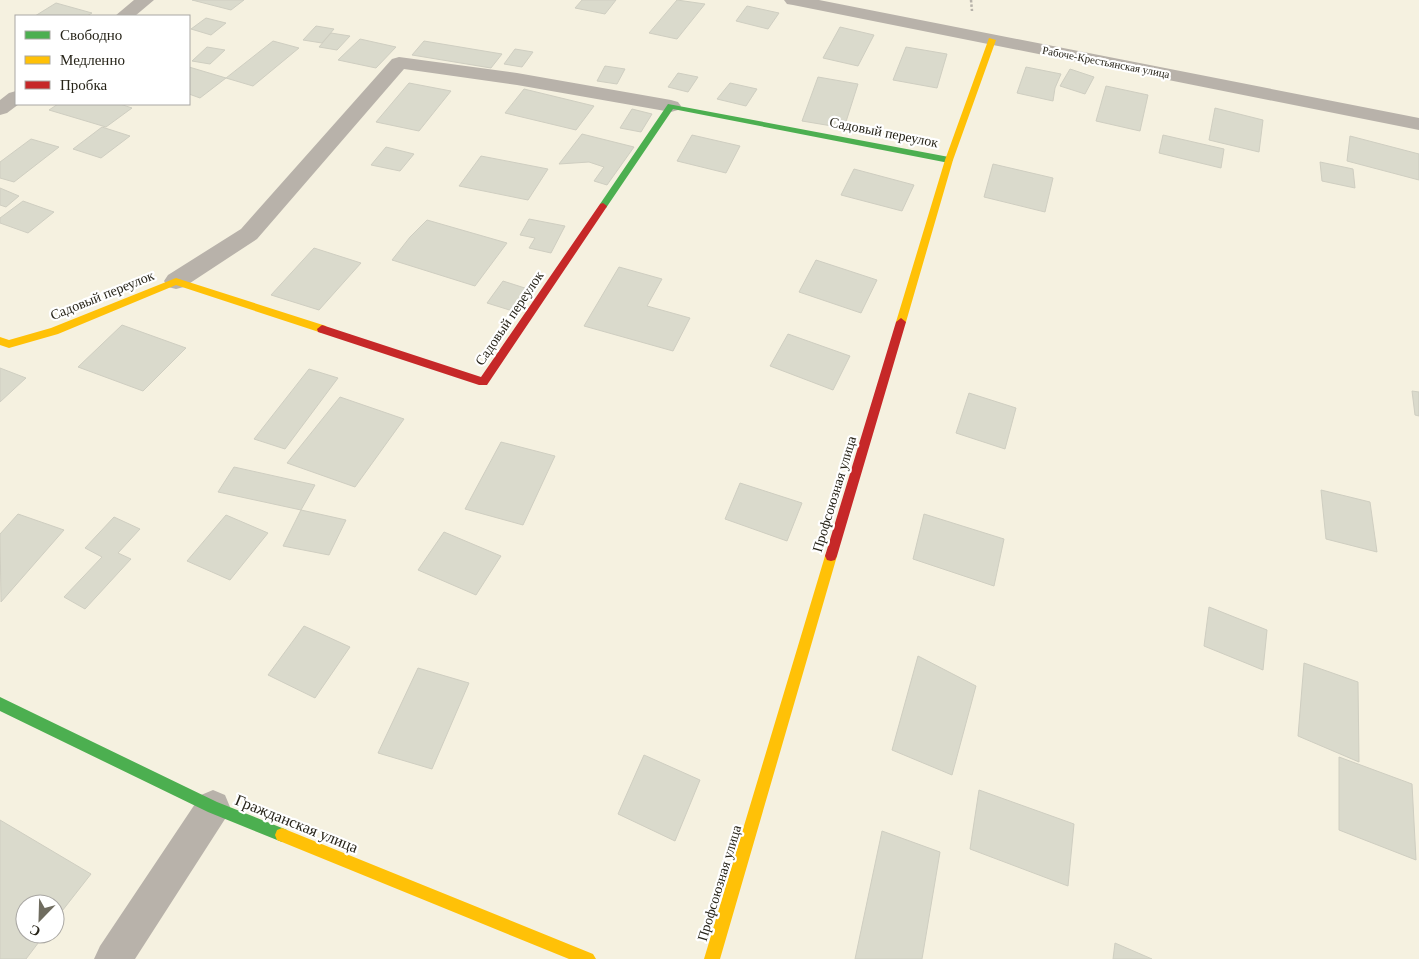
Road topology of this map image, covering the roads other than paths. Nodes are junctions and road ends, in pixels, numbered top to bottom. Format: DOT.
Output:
graph roads {
  1 [pos="145,0"];
  2 [pos="793,0"];
  3 [pos="125,15"];
  4 [pos="992,40"];
  5 [pos="15,98"];
  6 [pos="671,106"];
  7 [pos="0,109"];
  8 [pos="1419,124"];
  9 [pos="949,160"];
  10 [pos="176,281"];
  11 [pos="0,341"];
  12 [pos="0,704"];
  13 [pos="213,807"];
  14 [pos="113,959"];
  15 [pos="588,959"];
  16 [pos="712,959"];
  1 -- 3 [label="street"];
  2 -- 4 [label="street, Рабоче-Крестьянская улица"];
  4 -- 8 [label="street, Рабоче-Крестьянская улица"];
  4 -- 9 [label="street, Профсоюзная улица"];
  5 -- 7 [label="street"];
  6 -- 9 [label="street, Садовый переулок"];
  6 -- 10 [label="street"];
  6 -- 10 [label="street, Садовый переулок"];
  9 -- 16 [label="street, Профсоюзная улица"];
  10 -- 11 [label="street, Садовый переулок"];
  12 -- 13 [label="street, Гражданская улица"];
  13 -- 14 [label="street"];
  13 -- 15 [label="street, Гражданская улица"];
}
